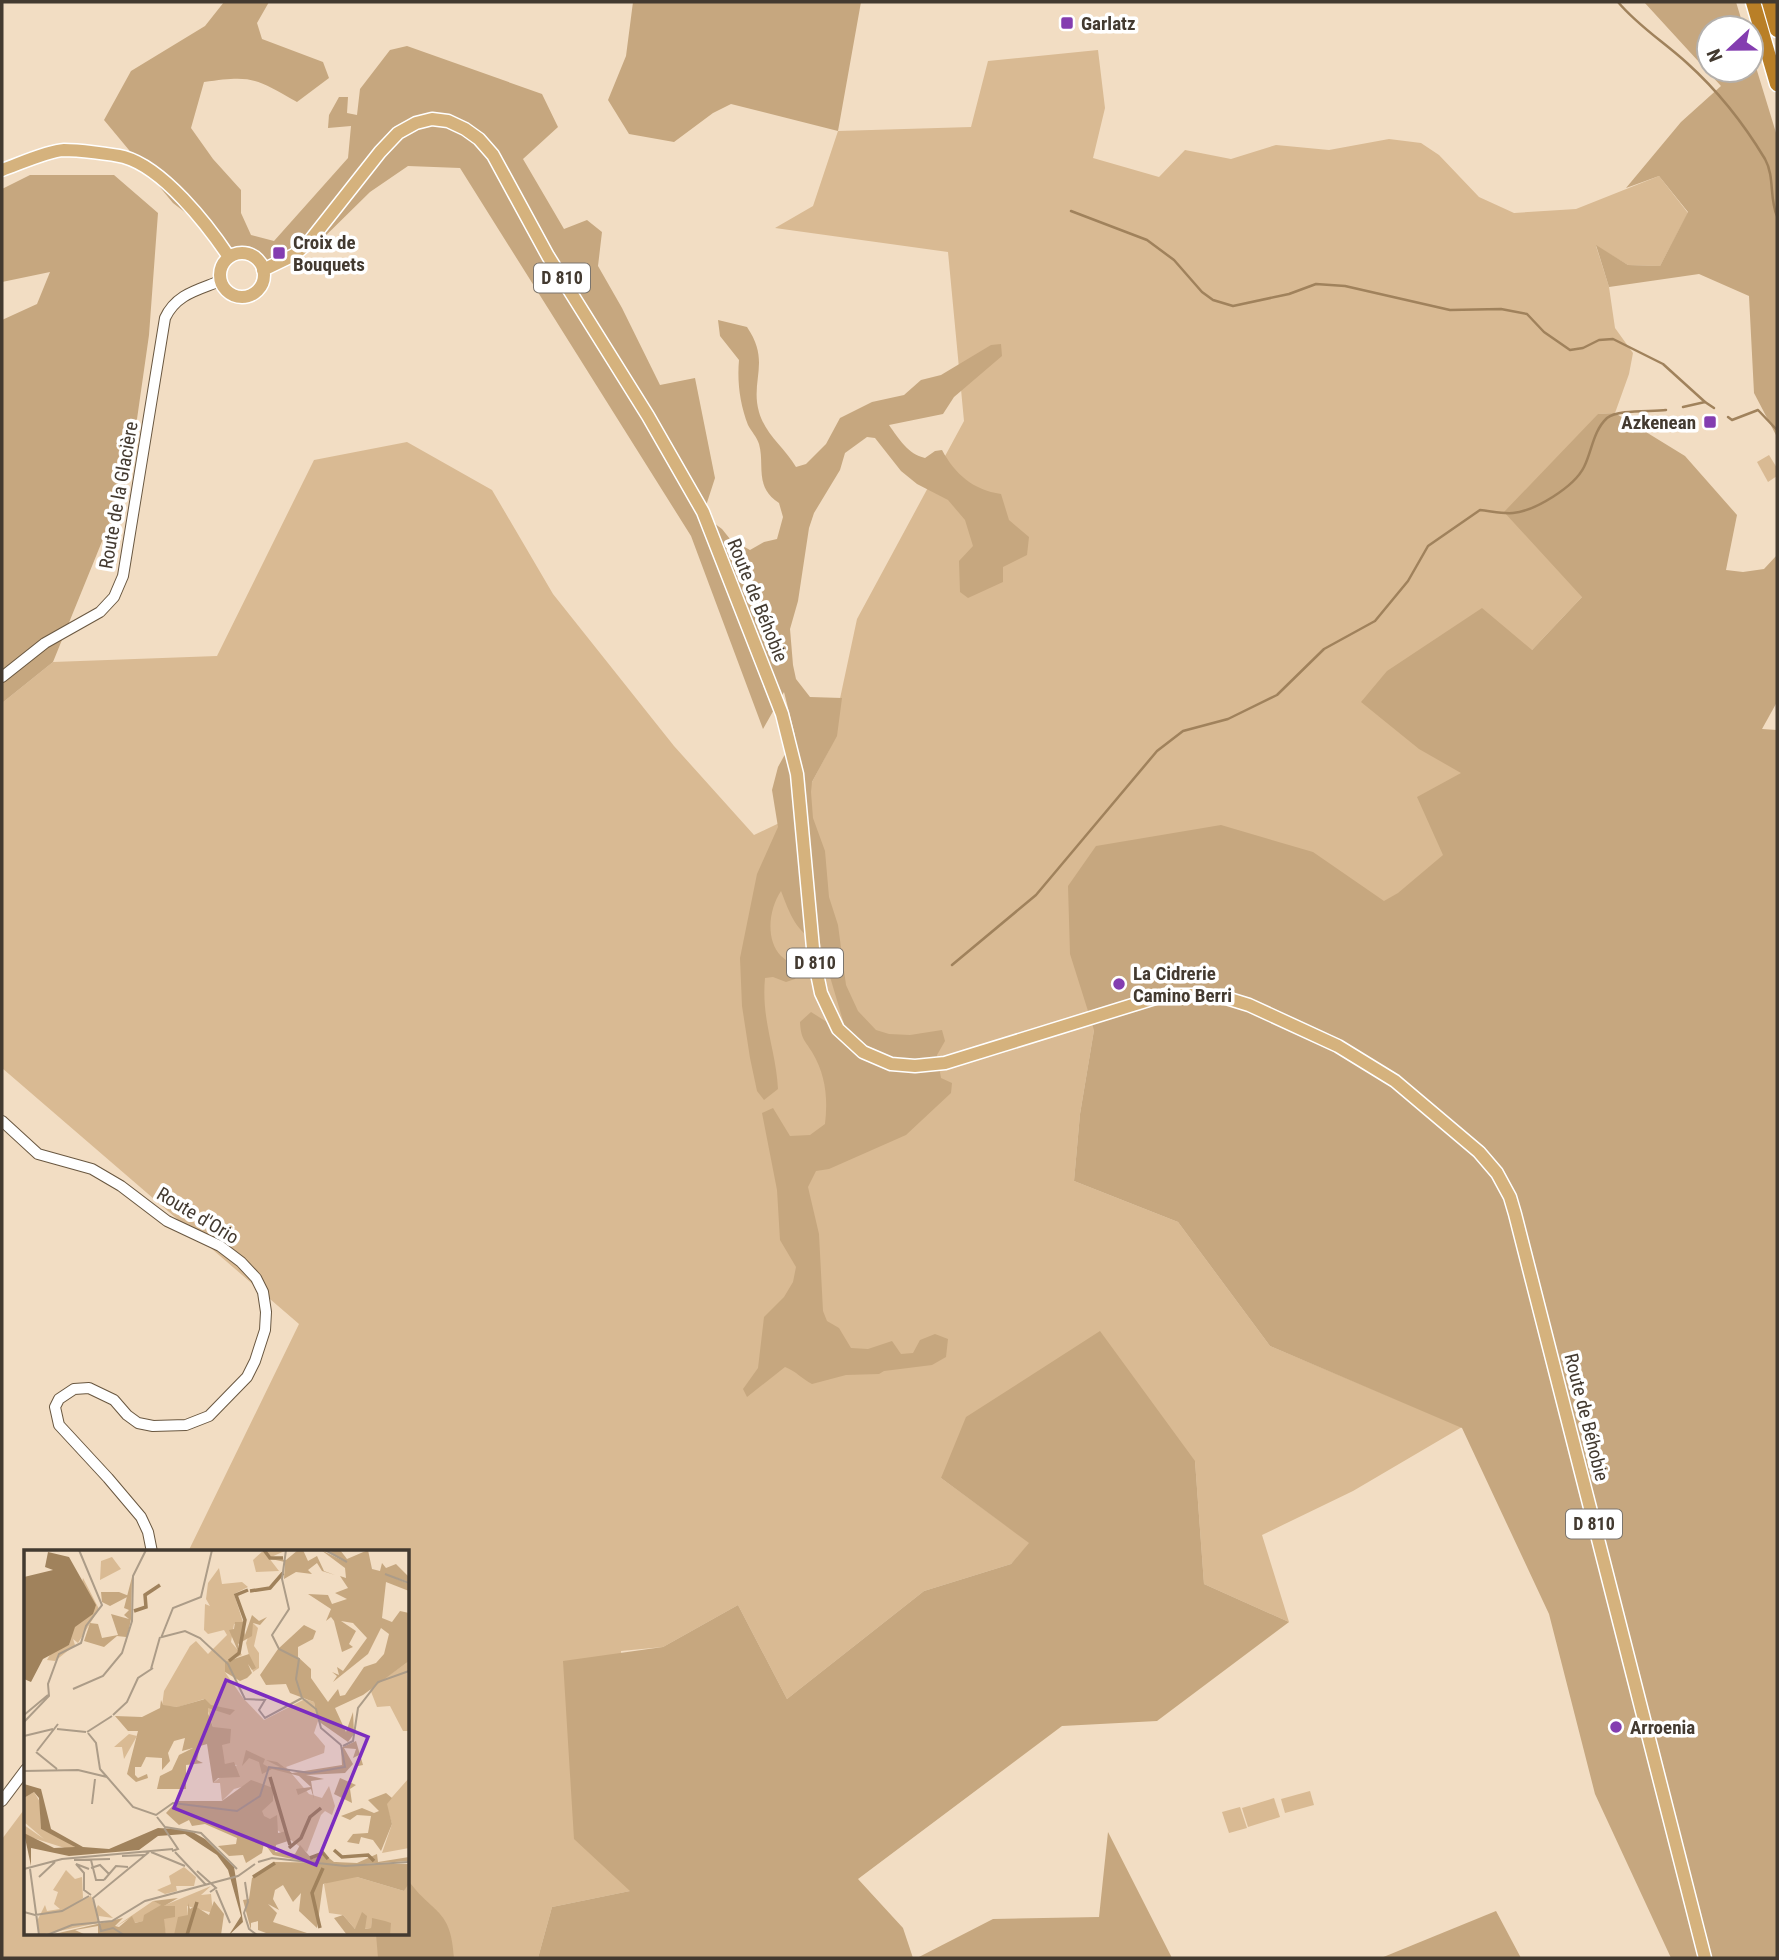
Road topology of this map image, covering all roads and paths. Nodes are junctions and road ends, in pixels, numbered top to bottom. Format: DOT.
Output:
graph roads {
  1 [pos="1753,2"];
  2 [pos="1769,2"];
  3 [pos="1777,30"];
  4 [pos="1777,84"];
  5 [pos="2,170"];
  6 [pos="229,257"];
  7 [pos="263,270"];
  8 [pos="220,281"];
  9 [pos="2,677"];
  10 [pos="2,1121"];
  11 [pos="152,1550"];
  12 [pos="24,1772"];
  13 [pos="2,1801"];
  14 [pos="1705,1958"];
  1 -- 4 [label="highway"];
  2 -- 3 [label="highway"];
  5 -- 6 [label="main road"];
  6 -- 7 [label="main road"];
  6 -- 8 [label="main road"];
  7 -- 8 [label="main road"];
  7 -- 14 [label="main road, Route de Béhobie / D 810"];
  8 -- 9 [label="street, Route de la Glacière"];
  10 -- 11 [label="street, Route d'Orio"];
  12 -- 13 [label="street"];
}
